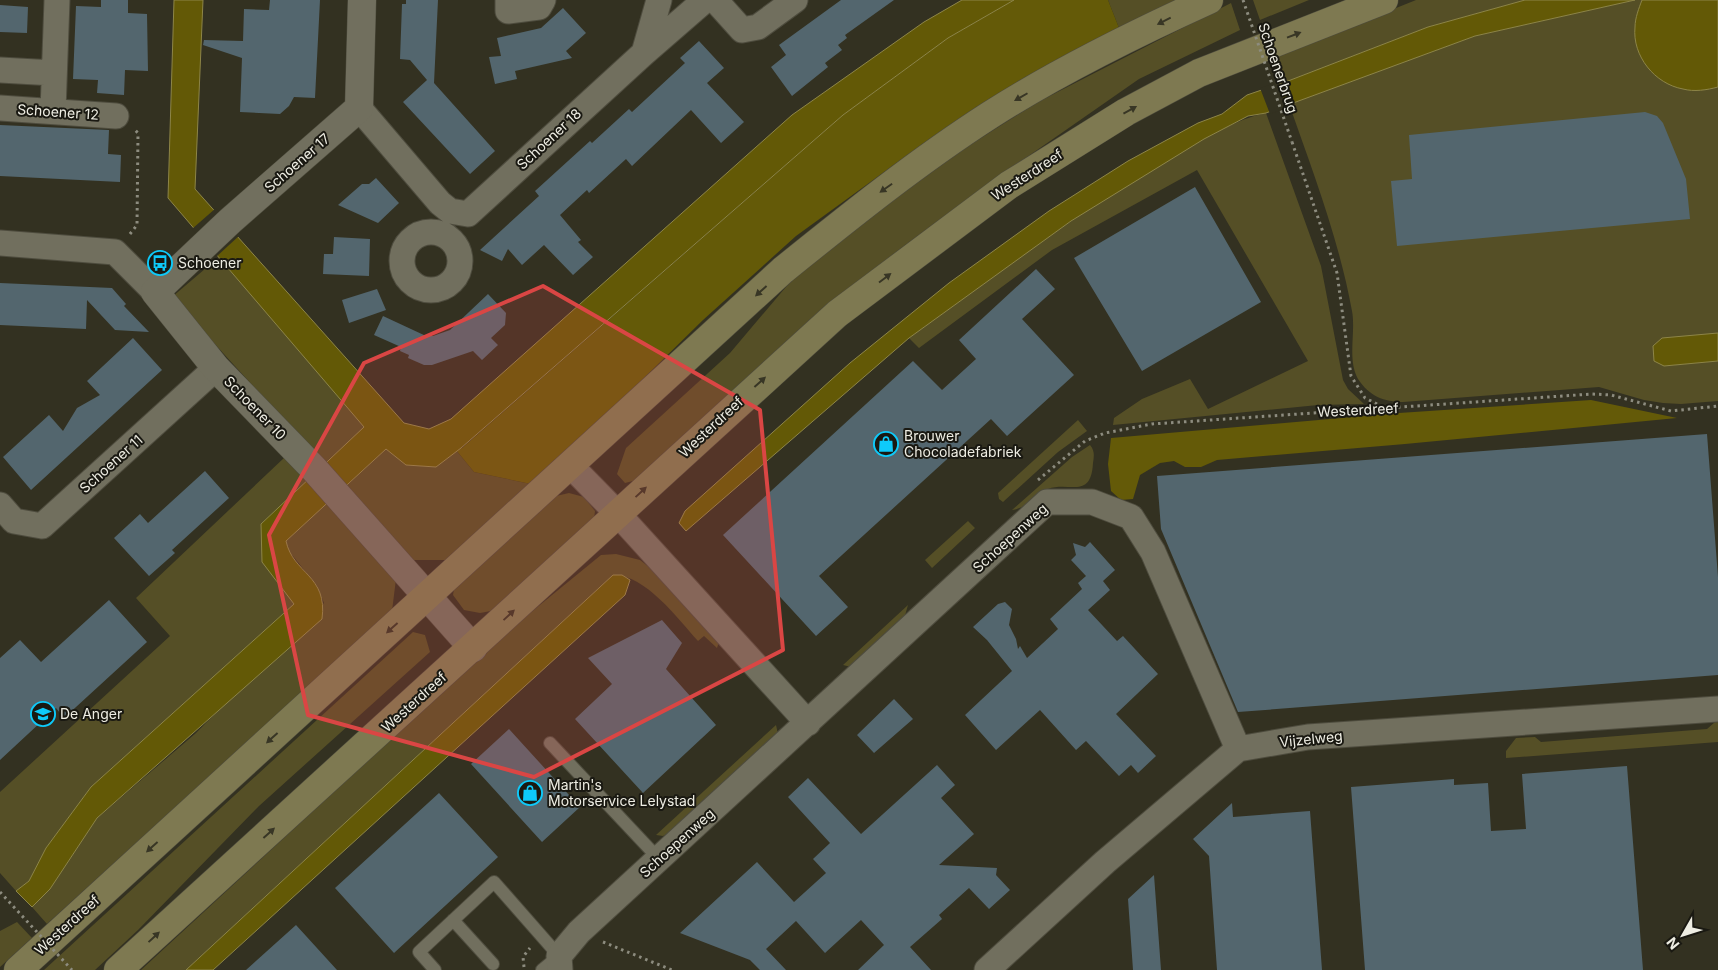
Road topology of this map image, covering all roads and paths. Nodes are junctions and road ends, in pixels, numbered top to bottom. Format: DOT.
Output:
graph roads {
  1 [pos="56,0"];
  2 [pos="362,0"];
  3 [pos="508,0"];
  4 [pos="543,0"];
  5 [pos="659,0"];
  6 [pos="705,0"];
  7 [pos="715,0"];
  8 [pos="796,0"];
  9 [pos="1208,0"];
  10 [pos="1243,0"];
  11 [pos="1384,0"];
  12 [pos="644,53"];
  13 [pos="0,70"];
  14 [pos="54,73"];
  15 [pos="0,108"];
  16 [pos="359,108"];
  17 [pos="53,111"];
  18 [pos="116,116"];
  19 [pos="0,243"];
  20 [pos="115,252"];
  21 [pos="155,292"];
  22 [pos="216,368"];
  23 [pos="1718,406"];
  24 [pos="1386,408"];
  25 [pos="570,465"];
  26 [pos="1033,484"];
  27 [pos="0,505"];
  28 [pos="618,514"];
  29 [pos="428,595"];
  30 [pos="473,648"];
  31 [pos="1718,709"];
  32 [pos="808,723"];
  33 [pos="550,743"];
  34 [pos="1238,749"];
  35 [pos="659,859"];
  36 [pos="0,892"];
  37 [pos="454,920"];
  38 [pos="579,932"];
  39 [pos="541,935"];
  40 [pos="492,964"];
  41 [pos="554,965"];
  42 [pos="18,970"];
  43 [pos="72,970"];
  44 [pos="118,970"];
  45 [pos="435,970"];
  46 [pos="524,970"];
  47 [pos="672,970"];
  48 [pos="987,970"];
  1 -- 14 [label="street"];
  2 -- 16 [label="street"];
  3 -- 4 [label="street"];
  5 -- 12 [label="street"];
  6 -- 12 [label="street, Schoener 18"];
  7 -- 8 [label="street"];
  9 -- 25 [label="main road, Westerdreef, one-way"];
  10 -- 24 [label="path, Schoenerbrug, bridge"];
  28 -- 11 [label="main road, Westerdreef, one-way"];
  12 -- 16 [label="street, Schoener 18"];
  13 -- 14 [label="street"];
  14 -- 17 [label="street"];
  15 -- 17 [label="street, Schoener 12"];
  16 -- 21 [label="street, Schoener 17"];
  17 -- 18 [label="street, Schoener 12"];
  18 -- 20 [label="path"];
  19 -- 20 [label="street"];
  20 -- 21 [label="street, Schoener 10"];
  21 -- 22 [label="street, Schoener 10"];
  22 -- 27 [label="street, Schoener 11"];
  22 -- 29 [label="street, Schoener 10"];
  23 -- 24 [label="path, Westerdreef"];
  24 -- 26 [label="path, Westerdreef"];
  25 -- 28 [label="street"];
  25 -- 29 [label="main road, Westerdreef"];
  30 -- 28 [label="main road, Westerdreef, one-way"];
  28 -- 32 [label="street"];
  29 -- 30 [label="street, Schoener 10"];
  29 -- 42 [label="main road, Westerdreef, one-way"];
  44 -- 30 [label="main road, Westerdreef, one-way"];
  31 -- 34 [label="street, Vijzelweg"];
  32 -- 34 [label="street, Schoepenweg"];
  32 -- 35 [label="street, Schoepenweg"];
  33 -- 35 [label="lane"];
  34 -- 48 [label="street"];
  35 -- 38 [label="street, Schoepenweg"];
  36 -- 43 [label="path, bridge"];
  37 -- 39 [label="lane"];
  37 -- 40 [label="lane"];
  37 -- 45 [label="lane"];
  38 -- 41 [label="street, Schoepenweg"];
  38 -- 47 [label="path"];
  39 -- 41 [label="lane"];
  39 -- 46 [label="path"];
}
